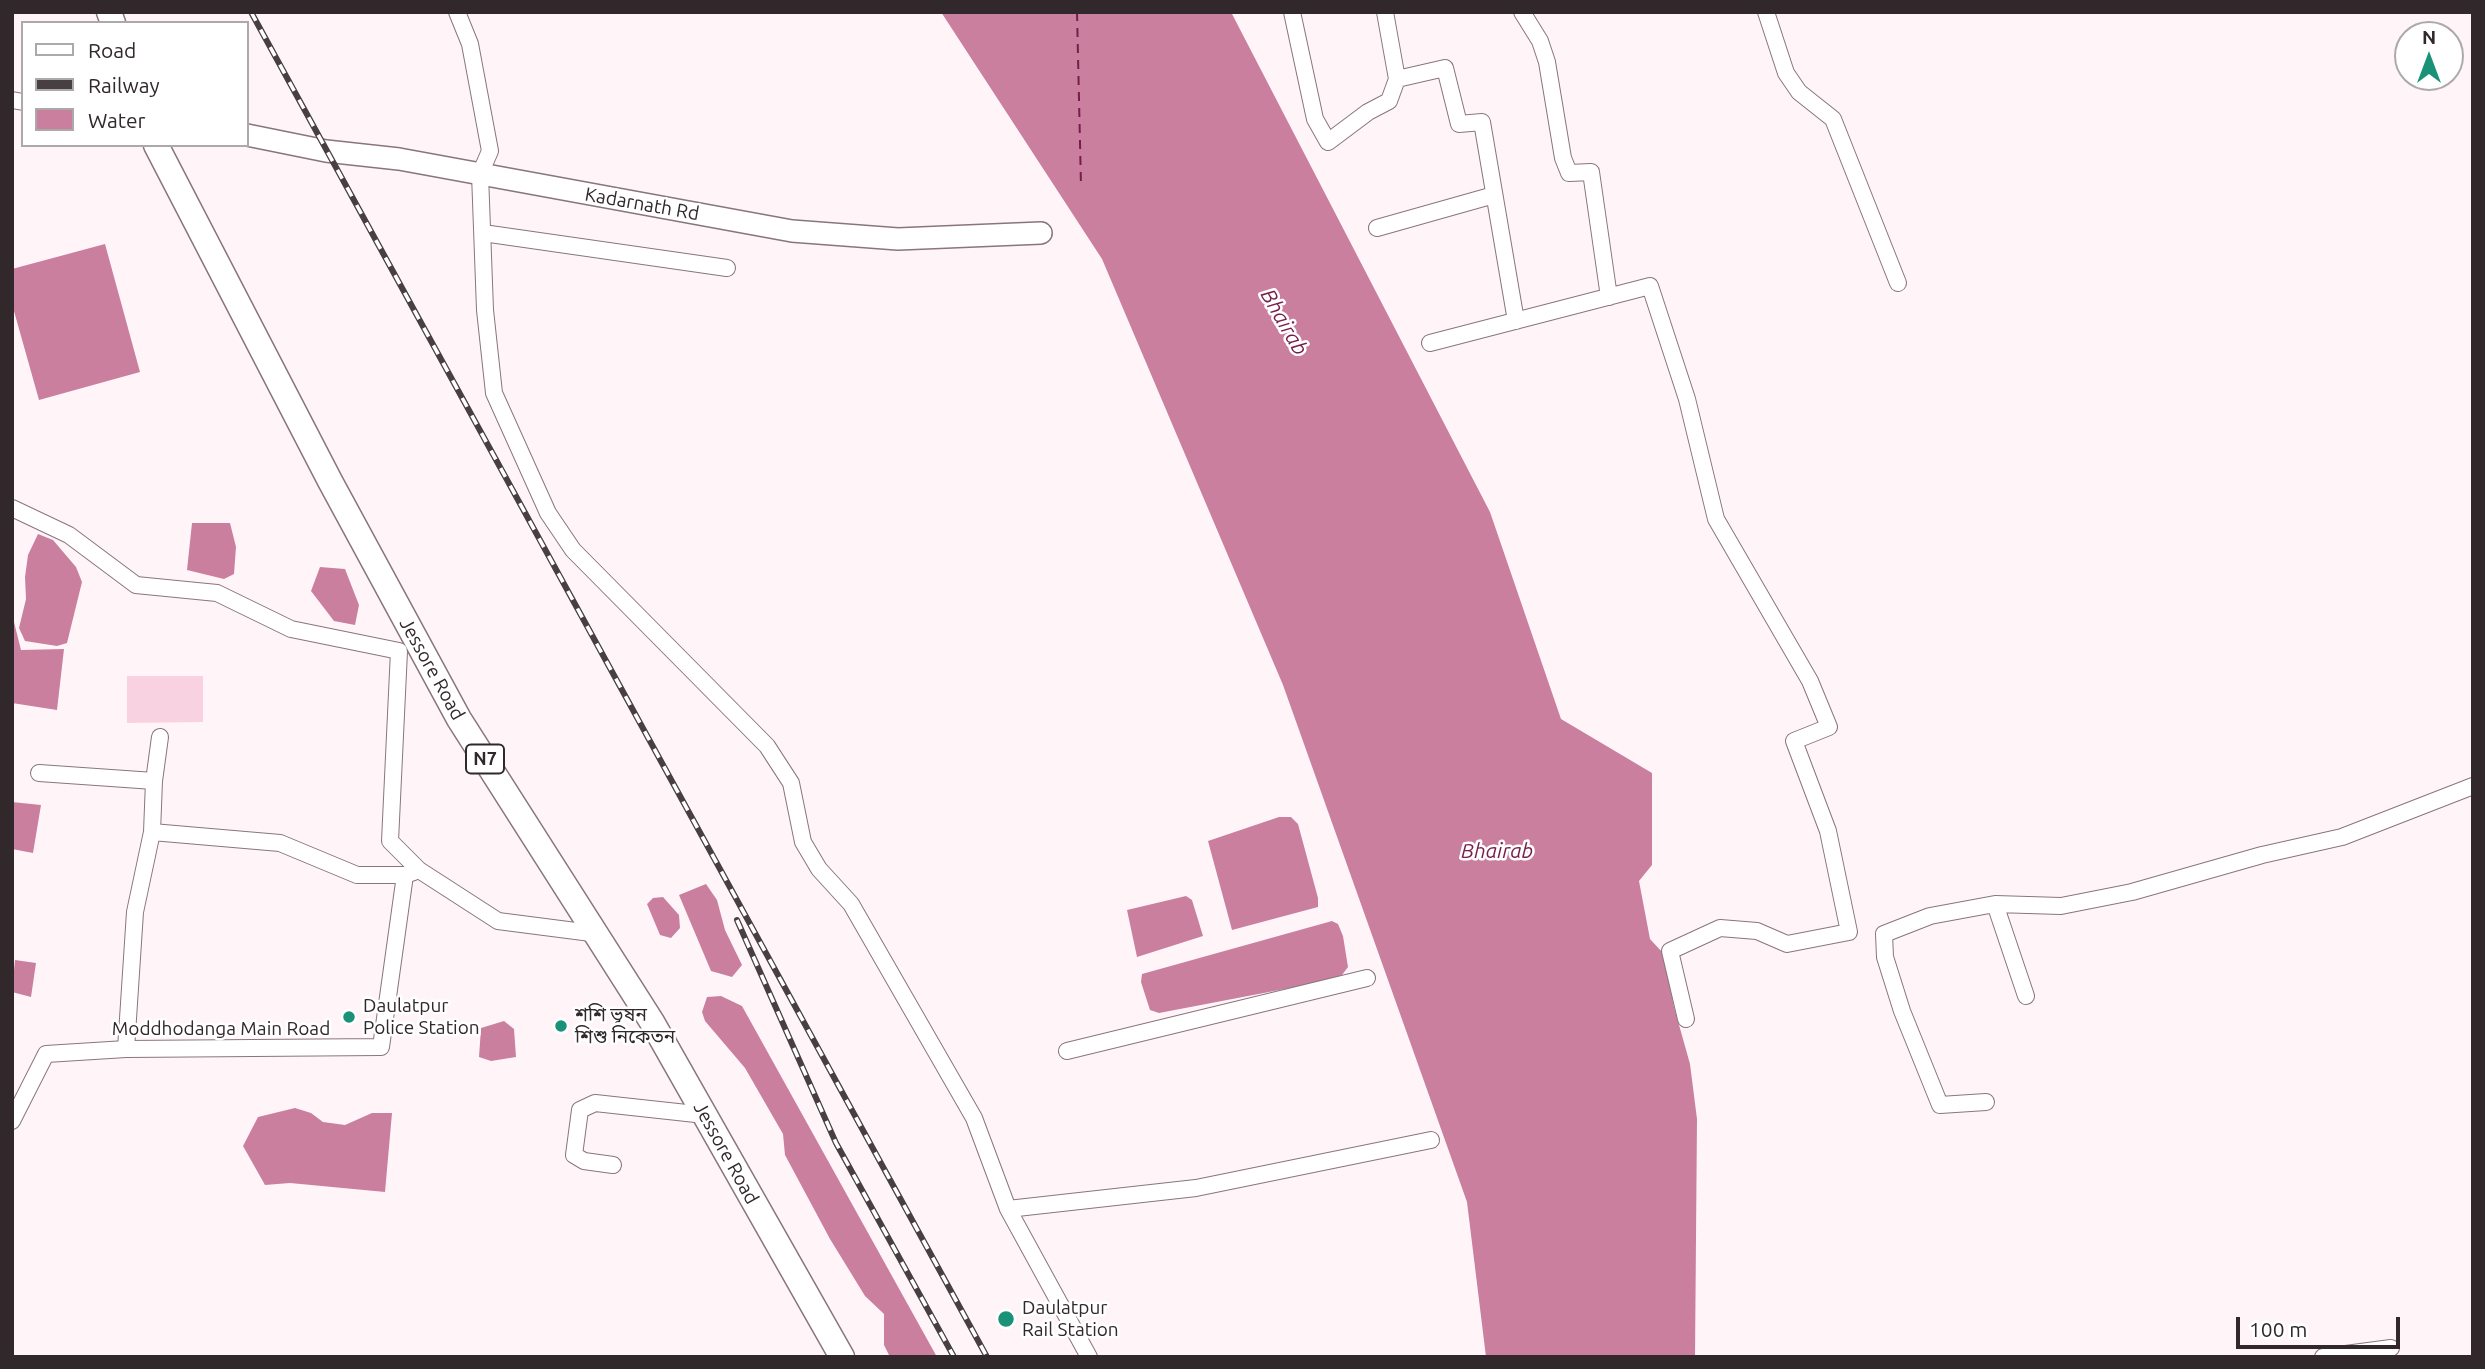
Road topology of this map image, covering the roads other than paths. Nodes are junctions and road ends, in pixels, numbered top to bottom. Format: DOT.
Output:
graph roads {
  1 [pos="457,12"];
  2 [pos="1292,12"];
  3 [pos="1385,12"];
  4 [pos="1522,12"];
  5 [pos="1766,12"];
  6 [pos="1397,79"];
  7 [pos="248,135"];
  8 [pos="157,147"];
  9 [pos="168,147"];
  10 [pos="480,174"];
  11 [pos="1494,195"];
  12 [pos="1377,228"];
  13 [pos="483,233"];
  14 [pos="1041,233"];
  15 [pos="727,268"];
  16 [pos="1898,283"];
  17 [pos="1609,297"];
  18 [pos="1517,321"];
  19 [pos="1430,343"];
  20 [pos="12,508"];
  21 [pos="160,737"];
  22 [pos="39,773"];
  23 [pos="155,781"];
  24 [pos="2473,786"];
  25 [pos="152,832"];
  26 [pos="412,873"];
  27 [pos="1994,904"];
  28 [pos="599,934"];
  29 [pos="1367,978"];
  30 [pos="2026,996"];
  31 [pos="1686,1019"];
  32 [pos="126,1049"];
  33 [pos="1067,1051"];
  34 [pos="1986,1102"];
  35 [pos="705,1115"];
  36 [pos="12,1121"];
  37 [pos="1431,1140"];
  38 [pos="613,1165"];
  39 [pos="1008,1209"];
  40 [pos="2391,1348"];
  41 [pos="842,1357"];
  42 [pos="852,1357"];
  43 [pos="1089,1357"];
  44 [pos="2323,1357"];
  1 -- 10 [label="street"];
  2 -- 6 [label="street"];
  3 -- 6 [label="street"];
  4 -- 17 [label="street"];
  5 -- 16 [label="street"];
  6 -- 11 [label="street"];
  7 -- 10 [label="main road, Kadarnath Rd"];
  8 -- 28 [label="highway, Jessore Road / N7"];
  9 -- 42 [label="highway, Jessore Road / N7"];
  10 -- 13 [label="street"];
  10 -- 14 [label="main road, Kadarnath Rd"];
  11 -- 12 [label="street"];
  11 -- 18 [label="street"];
  13 -- 15 [label="street"];
  13 -- 39 [label="street"];
  17 -- 18 [label="street"];
  17 -- 31 [label="street"];
  18 -- 19 [label="street"];
  20 -- 26 [label="street"];
  21 -- 23 [label="street"];
  22 -- 23 [label="street"];
  23 -- 25 [label="street"];
  24 -- 27 [label="street"];
  25 -- 26 [label="street"];
  25 -- 32 [label="street"];
  26 -- 28 [label="street"];
  26 -- 32 [label="street, Moddhodanga Main Road"];
  27 -- 30 [label="street"];
  27 -- 34 [label="street"];
  28 -- 35 [label="highway, Jessore Road / N7"];
  29 -- 33 [label="street"];
  32 -- 36 [label="street, Moddhodanga Main Road"];
  35 -- 38 [label="street"];
  35 -- 41 [label="highway, Jessore Road / N7"];
  37 -- 39 [label="street"];
  39 -- 43 [label="street"];
  40 -- 44 [label="street"];
}
